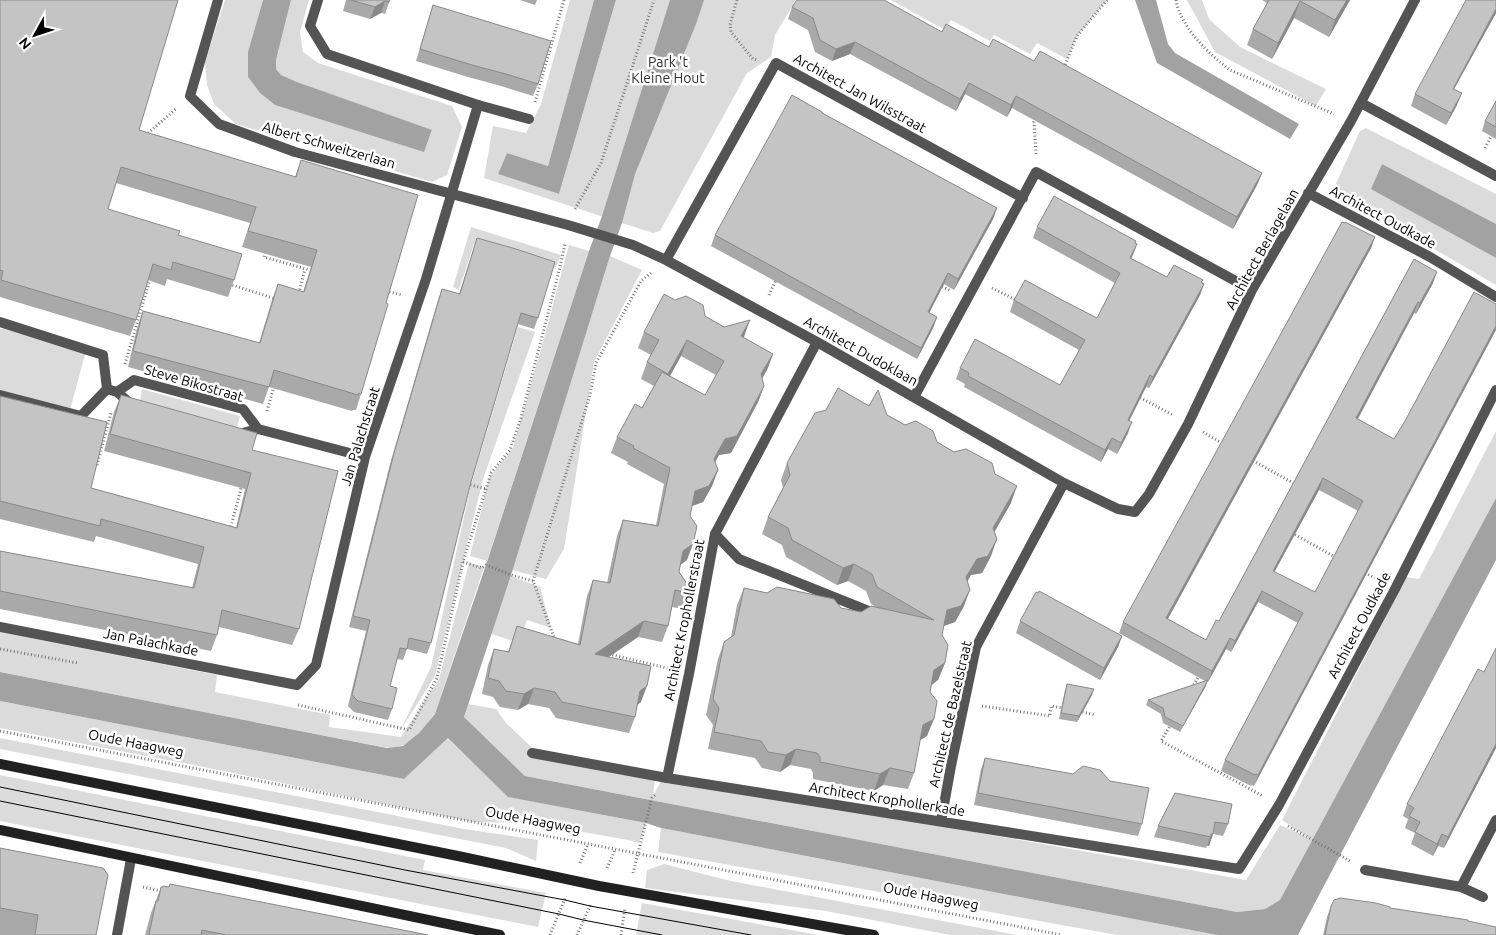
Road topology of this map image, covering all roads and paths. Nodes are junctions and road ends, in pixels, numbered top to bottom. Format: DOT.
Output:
graph roads {
  1 [pos="218,0"];
  2 [pos="318,0"];
  3 [pos="564,0"];
  4 [pos="654,0"];
  5 [pos="737,0"];
  6 [pos="1108,0"];
  7 [pos="1176,0"];
  8 [pos="1415,0"];
  9 [pos="776,63"];
  10 [pos="1063,69"];
  11 [pos="190,96"];
  12 [pos="1361,103"];
  13 [pos="478,105"];
  14 [pos="1037,116"];
  15 [pos="529,119"];
  16 [pos="1351,121"];
  17 [pos="1496,128"];
  18 [pos="138,132"];
  19 [pos="1476,164"];
  20 [pos="1036,172"];
  21 [pos="1496,176"];
  22 [pos="1308,193"];
  23 [pos="452,194"];
  24 [pos="1023,198"];
  25 [pos="568,226"];
  26 [pos="267,248"];
  27 [pos="666,260"];
  28 [pos="305,269"];
  29 [pos="314,272"];
  30 [pos="778,276"];
  31 [pos="979,280"];
  32 [pos="933,281"];
  33 [pos="223,282"];
  34 [pos="379,289"];
  35 [pos="1252,290"];
  36 [pos="298,296"];
  37 [pos="1496,297"];
  38 [pos="278,299"];
  39 [pos="419,300"];
  40 [pos="968,300"];
  41 [pos="1021,303"];
  42 [pos="760,311"];
  43 [pos="0,322"];
  44 [pos="817,342"];
  45 [pos="276,378"];
  46 [pos="1496,390"];
  47 [pos="112,391"];
  48 [pos="1129,391"];
  49 [pos="0,395"];
  50 [pos="914,397"];
  51 [pos="138,406"];
  52 [pos="1188,424"];
  53 [pos="260,430"];
  54 [pos="231,432"];
  55 [pos="1230,447"];
  56 [pos="365,457"];
  57 [pos="1246,457"];
  58 [pos="462,483"];
  59 [pos="1064,483"];
  60 [pos="243,485"];
  61 [pos="1296,485"];
  62 [pos="486,489"];
  63 [pos="1135,512"];
  64 [pos="1292,533"];
  65 [pos="715,534"];
  66 [pos="228,538"];
  67 [pos="1343,561"];
  68 [pos="463,562"];
  69 [pos="1360,570"];
  70 [pos="533,582"];
  71 [pos="1395,589"];
  72 [pos="881,617"];
  73 [pos="0,626"];
  74 [pos="564,642"];
  75 [pos="0,649"];
  76 [pos="603,652"];
  77 [pos="86,665"];
  78 [pos="1202,671"];
  79 [pos="689,674"];
  80 [pos="296,685"];
  81 [pos="1188,694"];
  82 [pos="964,703"];
  83 [pos="295,704"];
  84 [pos="1068,709"];
  85 [pos="1077,711"];
  86 [pos="1094,714"];
  87 [pos="1174,718"];
  88 [pos="0,731"];
  89 [pos="532,753"];
  90 [pos="0,764"];
  91 [pos="667,778"];
  92 [pos="652,798"];
  93 [pos="1279,805"];
  94 [pos="1272,817"];
  95 [pos="1496,820"];
  96 [pos="941,821"];
  97 [pos="646,826"];
  98 [pos="0,830"];
  99 [pos="1341,856"];
  100 [pos="132,859"];
  101 [pos="1239,869"];
  102 [pos="1365,870"];
  103 [pos="127,884"];
  104 [pos="1461,887"];
  105 [pos="166,892"];
  106 [pos="1483,897"];
  107 [pos="117,935"];
  108 [pos="500,935"];
  109 [pos="874,935"];
  110 [pos="1062,935"];
  1 -- 11 [label="street"];
  2 -- 13 [label="street"];
  3 -- 15 [label="path"];
  4 -- 25 [label="path"];
  5 -- 9 [label="path"];
  6 -- 10 [label="path"];
  7 -- 16 [label="path"];
  8 -- 12 [label="street, Architect Berlagelaan"];
  9 -- 24 [label="street, Architect Jan Wilsstraat"];
  9 -- 27 [label="street, Architect Jan Wilsstraat"];
  11 -- 18 [label="path"];
  11 -- 23 [label="street, Albert Schweitzerlaan"];
  12 -- 16 [label="street, Architect Berlagelaan"];
  12 -- 19 [label="street"];
  13 -- 15 [label="street"];
  13 -- 23 [label="street"];
  14 -- 20 [label="path"];
  16 -- 22 [label="street, Architect Berlagelaan"];
  17 -- 19 [label="path"];
  19 -- 21 [label="street"];
  20 -- 24 [label="street"];
  20 -- 35 [label="street"];
  22 -- 35 [label="street, Architect Berlagelaan"];
  22 -- 37 [label="street, Architect Oudkade"];
  23 -- 25 [label="street, Albert Schweitzerlaan"];
  23 -- 39 [label="street, Jan Palachstraat"];
  24 -- 31 [label="street"];
  25 -- 27 [label="street, Architect Dudoklaan"];
  25 -- 62 [label="path"];
  26 -- 28 [label="path"];
  27 -- 42 [label="street, Architect Dudoklaan"];
  27 -- 70 [label="path"];
  28 -- 29 [label="path"];
  28 -- 36 [label="path"];
  30 -- 42 [label="path"];
  31 -- 40 [label="street"];
  31 -- 41 [label="path"];
  32 -- 40 [label="path"];
  33 -- 38 [label="path"];
  34 -- 39 [label="path"];
  35 -- 52 [label="street, Architect Berlagelaan"];
  39 -- 56 [label="street, Jan Palachstraat"];
  40 -- 50 [label="street"];
  42 -- 44 [label="street, Architect Dudoklaan"];
  43 -- 47 [label="street"];
  44 -- 50 [label="street, Architect Dudoklaan"];
  44 -- 65 [label="street, Architect Krophollerstraat"];
  45 -- 53 [label="path"];
  46 -- 71 [label="street, Architect Oudkade"];
  47 -- 49 [label="street, Steve Bikostraat"];
  47 -- 51 [label="street"];
  47 -- 53 [label="street, Steve Bikostraat"];
  48 -- 52 [label="path"];
  50 -- 59 [label="street, Architect Dudoklaan"];
  52 -- 55 [label="path"];
  52 -- 63 [label="street, Architect Berlagelaan"];
  53 -- 54 [label="street"];
  53 -- 56 [label="street"];
  56 -- 80 [label="street, Jan Palachstraat"];
  57 -- 61 [label="path"];
  58 -- 62 [label="path"];
  59 -- 63 [label="street, Architect Dudoklaan"];
  59 -- 82 [label="street, Architect de Bazelstraat"];
  60 -- 66 [label="path"];
  62 -- 68 [label="path"];
  64 -- 67 [label="path"];
  65 -- 72 [label="street"];
  65 -- 79 [label="street, Architect Krophollerstraat"];
  68 -- 70 [label="path"];
  68 -- 83 [label="path"];
  69 -- 71 [label="path"];
  70 -- 74 [label="path"];
  71 -- 93 [label="street, Architect Oudkade"];
  73 -- 80 [label="street, Jan Palachkade"];
  75 -- 77 [label="path"];
  76 -- 79 [label="path"];
  78 -- 81 [label="path"];
  79 -- 91 [label="street, Architect Krophollerstraat"];
  82 -- 84 [label="path"];
  82 -- 96 [label="street, Architect de Bazelstraat"];
  85 -- 86 [label="path"];
  87 -- 93 [label="path"];
  88 -- 110 [label="path, Oude Haagweg"];
  89 -- 91 [label="street, Architect Krophollerkade"];
  90 -- 109 [label="main road"];
  91 -- 96 [label="street, Architect Krophollerkade"];
  92 -- 97 [label="path"];
  93 -- 94 [label="street, Architect Oudkade"];
  94 -- 99 [label="path"];
  94 -- 101 [label="street, Architect Oudkade"];
  95 -- 104 [label="street"];
  96 -- 101 [label="street, Architect Krophollerkade"];
  98 -- 100 [label="main road"];
  100 -- 103 [label="street"];
  100 -- 108 [label="main road"];
  102 -- 104 [label="street"];
  103 -- 105 [label="path"];
  103 -- 107 [label="street"];
  104 -- 106 [label="street"];
}
